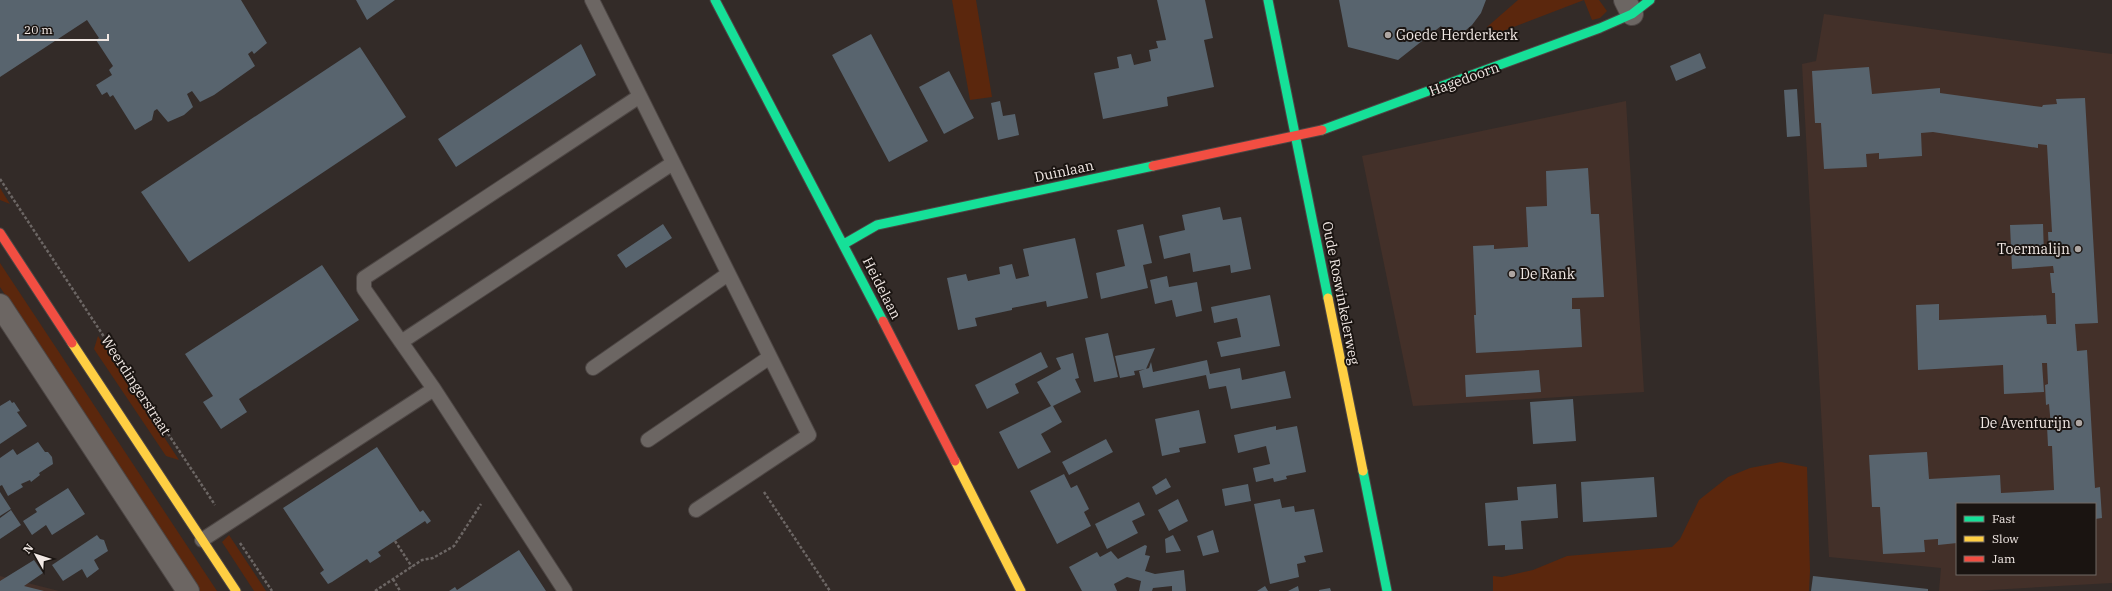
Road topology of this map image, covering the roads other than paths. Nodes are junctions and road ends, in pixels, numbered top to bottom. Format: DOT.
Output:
graph roads {
  1 [pos="592,0"];
  2 [pos="715,0"];
  3 [pos="1268,0"];
  4 [pos="1650,0"];
  5 [pos="1628,7"];
  6 [pos="640,96"];
  7 [pos="1295,137"];
  8 [pos="673,163"];
  9 [pos="0,234"];
  10 [pos="844,244"];
  11 [pos="728,274"];
  12 [pos="0,305"];
  13 [pos="401,342"];
  14 [pos="770,357"];
  15 [pos="593,368"];
  16 [pos="434,389"];
  17 [pos="648,440"];
  18 [pos="696,510"];
  19 [pos="202,540"];
  20 [pos="188,591"];
  21 [pos="236,591"];
  22 [pos="565,591"];
  23 [pos="1020,591"];
  24 [pos="1387,591"];
  1 -- 6 [label="lane"];
  2 -- 10 [label="street, Heidelaan"];
  3 -- 7 [label="street, Oude Roswinkelerweg"];
  4 -- 5 [label="street, Hagedoorn"];
  5 -- 7 [label="street, Hagedoorn"];
  6 -- 8 [label="lane"];
  6 -- 13 [label="lane"];
  7 -- 10 [label="street, Duinlaan"];
  7 -- 24 [label="street, Oude Roswinkelerweg"];
  8 -- 11 [label="lane"];
  8 -- 13 [label="lane"];
  9 -- 19 [label="street"];
  10 -- 23 [label="street, Heidelaan"];
  11 -- 14 [label="lane"];
  11 -- 15 [label="lane"];
  12 -- 20 [label="street"];
  13 -- 16 [label="lane"];
  14 -- 17 [label="lane"];
  14 -- 18 [label="lane"];
  16 -- 19 [label="lane"];
  16 -- 22 [label="lane"];
  19 -- 21 [label="street"];
}
